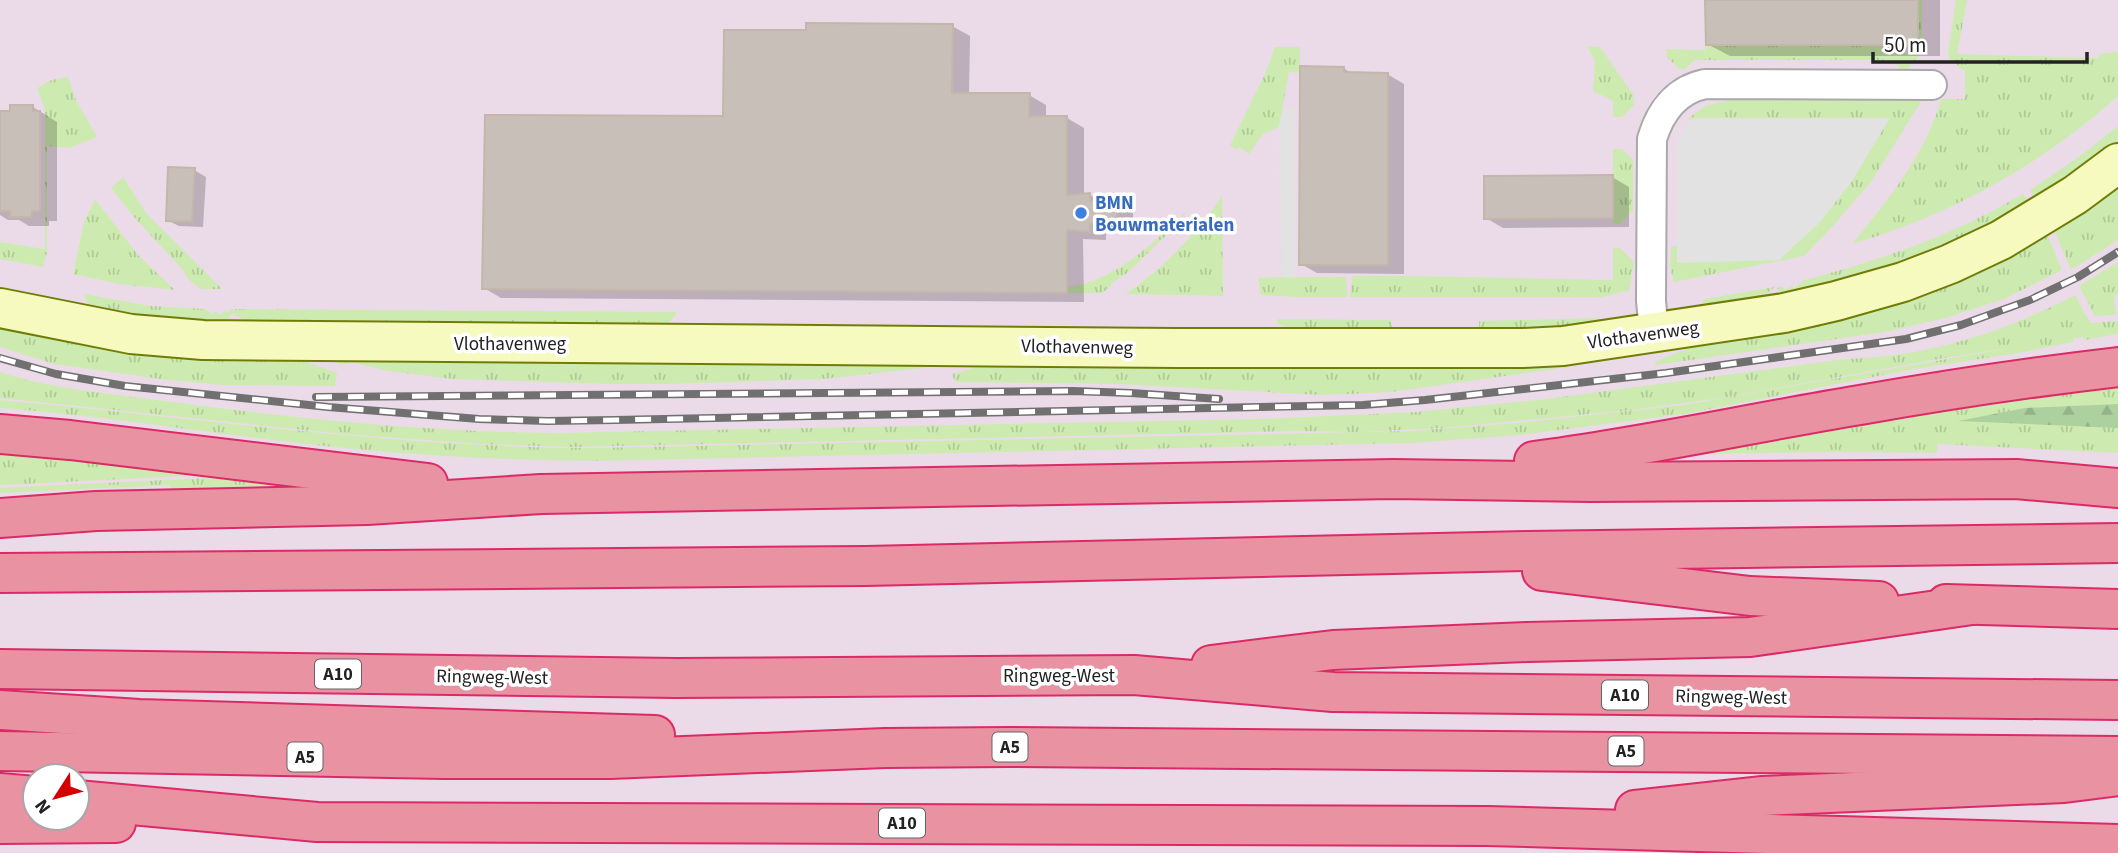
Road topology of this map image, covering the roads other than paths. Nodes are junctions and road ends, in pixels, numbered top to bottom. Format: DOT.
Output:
graph roads {
  1 [pos="1932,85"];
  2 [pos="2118,163"];
  3 [pos="0,308"];
  4 [pos="1654,332"];
  5 [pos="2118,367"];
  6 [pos="0,435"];
  7 [pos="1393,479"];
  8 [pos="2118,488"];
  9 [pos="541,494"];
  10 [pos="0,518"];
  11 [pos="2118,543"];
  12 [pos="1411,555"];
  13 [pos="0,573"];
  14 [pos="1972,605"];
  15 [pos="2118,609"];
  16 [pos="0,669"];
  17 [pos="1134,675"];
  18 [pos="2118,699"];
  19 [pos="0,710"];
  20 [pos="886,748"];
  21 [pos="0,751"];
  22 [pos="2118,756"];
  23 [pos="2118,776"];
  24 [pos="0,793"];
  25 [pos="21,795"];
  26 [pos="91,801"];
  27 [pos="317,822"];
  28 [pos="0,824"];
  29 [pos="1487,826"];
  30 [pos="2118,844"];
  1 -- 4 [label="street"];
  2 -- 4 [label="main road, Vlothavenweg"];
  3 -- 4 [label="main road, Vlothavenweg"];
  5 -- 7 [label="highway"];
  6 -- 9 [label="highway"];
  7 -- 8 [label="highway"];
  7 -- 9 [label="highway"];
  9 -- 10 [label="highway"];
  11 -- 12 [label="highway"];
  12 -- 13 [label="highway"];
  12 -- 14 [label="highway"];
  14 -- 15 [label="highway"];
  14 -- 17 [label="highway"];
  16 -- 17 [label="highway, Ringweg-West / A10"];
  17 -- 18 [label="highway, Ringweg-West / A10"];
  19 -- 20 [label="highway"];
  20 -- 21 [label="highway, A5"];
  20 -- 22 [label="highway, A5"];
  23 -- 29 [label="highway"];
  24 -- 25 [label="highway"];
  26 -- 27 [label="highway, A10"];
  27 -- 28 [label="highway, A10"];
  27 -- 29 [label="highway, A10"];
  29 -- 30 [label="highway, A10"];
}
